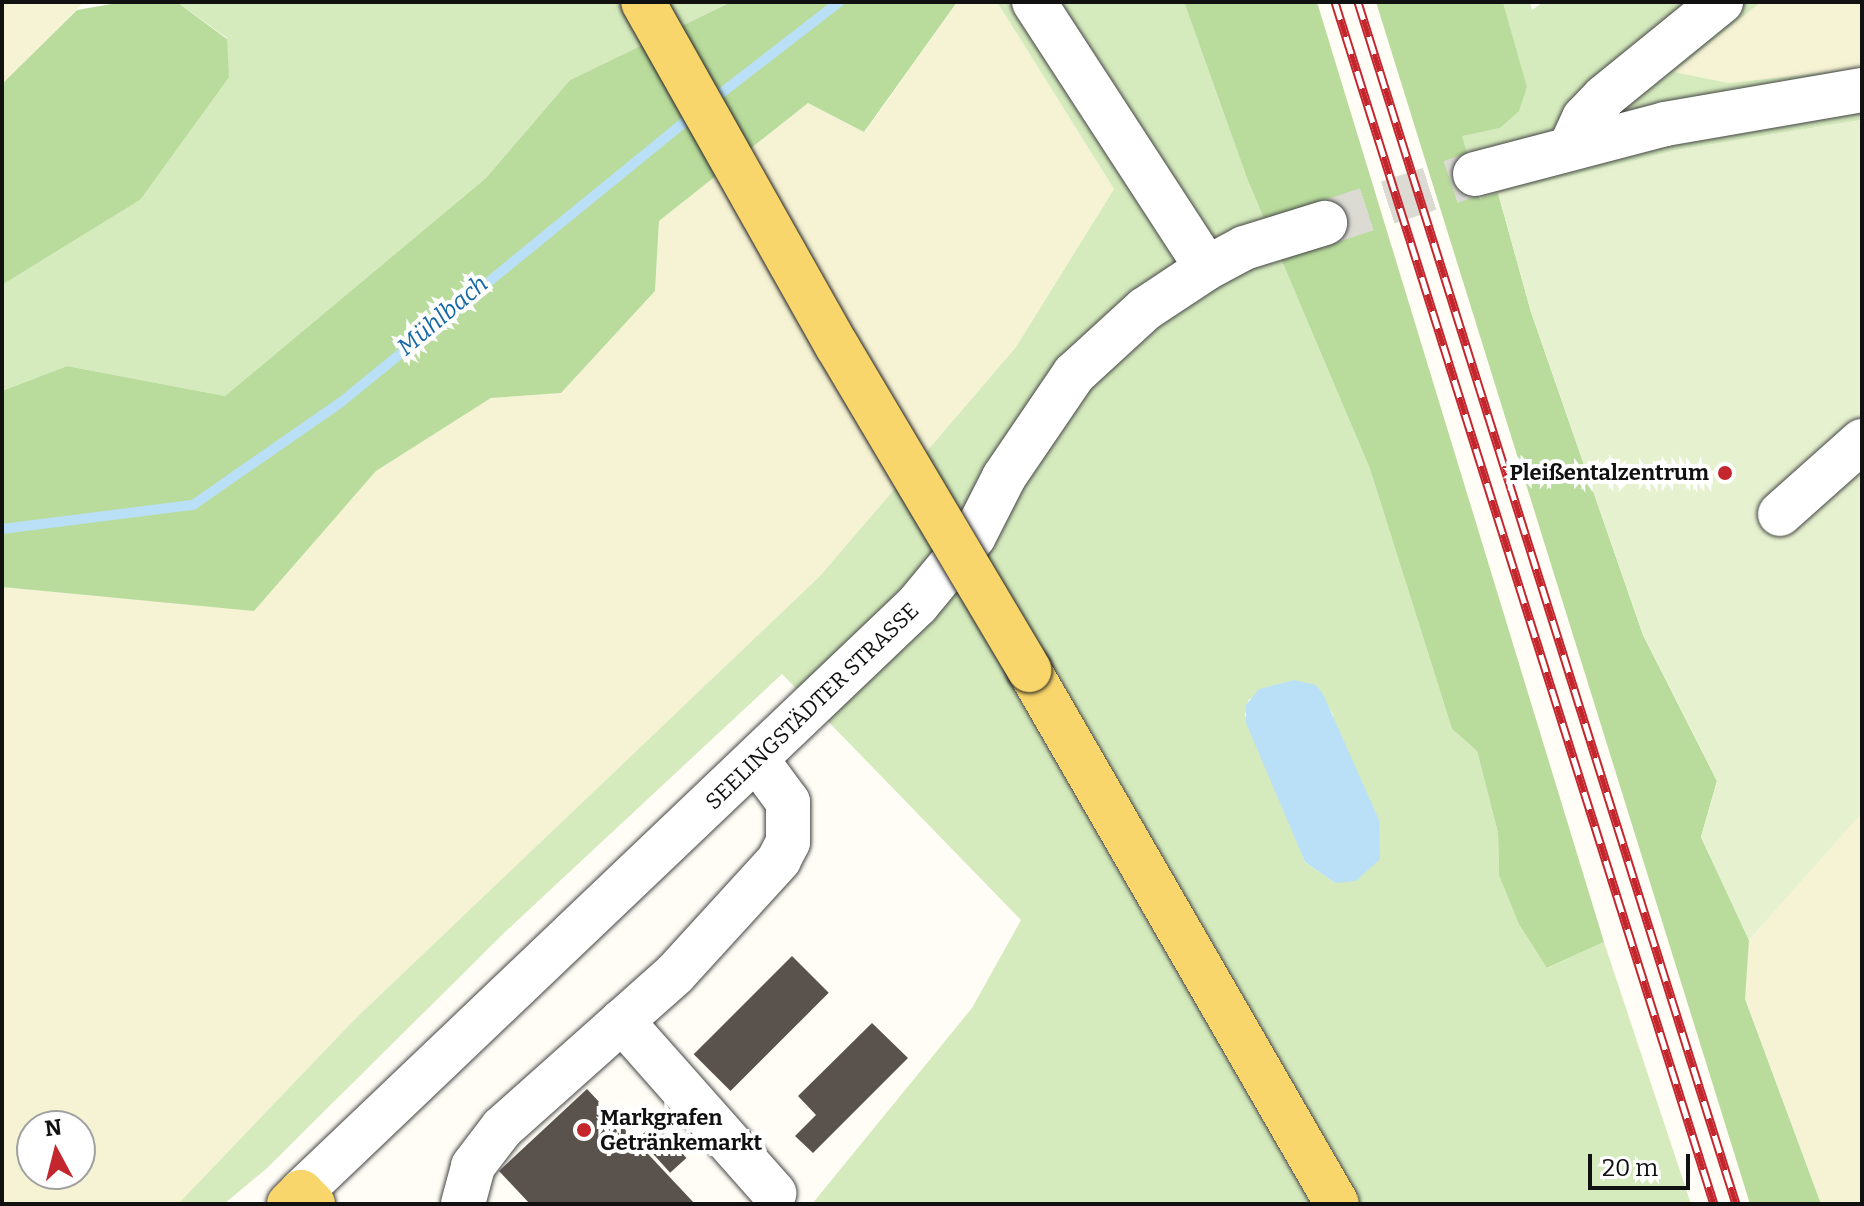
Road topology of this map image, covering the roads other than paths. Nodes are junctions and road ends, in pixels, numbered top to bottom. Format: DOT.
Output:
graph roads {
  1 [pos="643,2"];
  2 [pos="1034,2"];
  3 [pos="1721,2"];
  4 [pos="1862,90"];
  5 [pos="1571,146"];
  6 [pos="1475,174"];
  7 [pos="1325,223"];
  8 [pos="1207,268"];
  9 [pos="1862,441"];
  10 [pos="1780,514"];
  11 [pos="757,760"];
  12 [pos="622,1021"];
  13 [pos="774,1193"];
  14 [pos="1326,1194"];
  15 [pos="301,1200"];
  16 [pos="463,1204"];
  1 -- 14 [label="main road, bridge"];
  2 -- 8 [label="street"];
  3 -- 5 [label="street"];
  4 -- 5 [label="street"];
  5 -- 6 [label="street"];
  7 -- 8 [label="street, SEELINGSTÄDTER STRASSE"];
  8 -- 11 [label="street, SEELINGSTÄDTER STRASSE"];
  9 -- 10 [label="street"];
  11 -- 12 [label="street"];
  11 -- 15 [label="street, SEELINGSTÄDTER STRASSE"];
  12 -- 13 [label="street"];
  12 -- 16 [label="street"];
}
